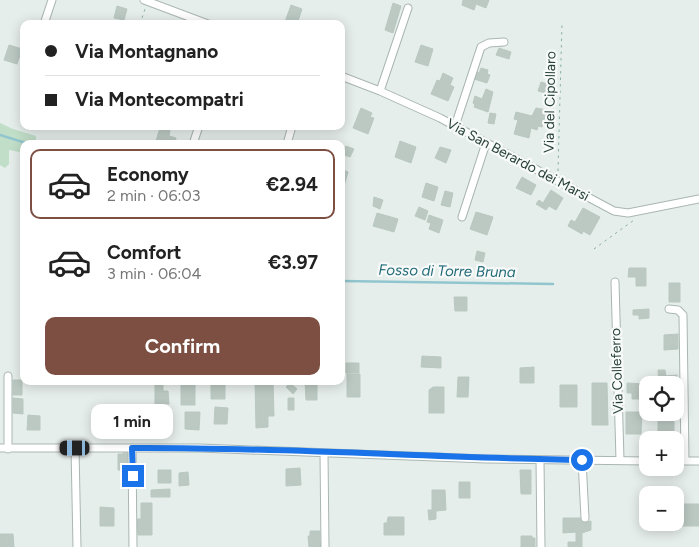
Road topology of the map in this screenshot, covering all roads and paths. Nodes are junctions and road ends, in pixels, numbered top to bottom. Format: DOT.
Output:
graph roads {
  1 [pos="52,0"];
  2 [pos="147,0"];
  3 [pos="408,8"];
  4 [pos="45,20"];
  5 [pos="141,20"];
  6 [pos="198,20"];
  7 [pos="562,23"];
  8 [pos="504,42"];
  9 [pos="345,78"];
  10 [pos="380,91"];
  11 [pos="455,126"];
  12 [pos="486,143"];
  13 [pos="558,182"];
  14 [pos="699,199"];
  15 [pos="643,210"];
  16 [pos="462,217"];
  17 [pos="594,249"];
  18 [pos="614,282"];
  19 [pos="669,309"];
  20 [pos="8,376"];
  21 [pos="75,448"];
  22 [pos="132,448"];
  23 [pos="4,449"];
  24 [pos="324,453"];
  25 [pos="540,460"];
  26 [pos="582,460"];
  27 [pos="620,460"];
  28 [pos="639,461"];
  29 [pos="685,461"];
  30 [pos="699,461"];
  31 [pos="585,518"];
  32 [pos="77,547"];
  33 [pos="133,547"];
  34 [pos="325,547"];
  35 [pos="541,547"];
  1 -- 4 [label="street"];
  2 -- 5 [label="path"];
  2 -- 6 [label="street"];
  3 -- 10 [label="street"];
  7 -- 13 [label="path, Via del Cipollaro"];
  8 -- 11 [label="street"];
  9 -- 10 [label="street, Via San Berardo dei Marsi"];
  10 -- 11 [label="street, Via San Berardo dei Marsi"];
  11 -- 12 [label="street, Via San Berardo dei Marsi"];
  12 -- 13 [label="street, Via San Berardo dei Marsi"];
  12 -- 16 [label="street"];
  13 -- 15 [label="street, Via San Berardo dei Marsi"];
  14 -- 15 [label="street, Via San Berardo dei Marsi"];
  15 -- 17 [label="path"];
  18 -- 27 [label="street, Via Colleferro"];
  19 -- 29 [label="street"];
  20 -- 23 [label="street"];
  21 -- 22 [label="street"];
  21 -- 23 [label="street"];
  21 -- 32 [label="street"];
  22 -- 24 [label="street"];
  22 -- 33 [label="street"];
  24 -- 25 [label="street"];
  24 -- 34 [label="street"];
  25 -- 26 [label="street"];
  25 -- 35 [label="street"];
  26 -- 27 [label="street"];
  26 -- 31 [label="street"];
  27 -- 28 [label="street"];
  29 -- 30 [label="street"];
}
